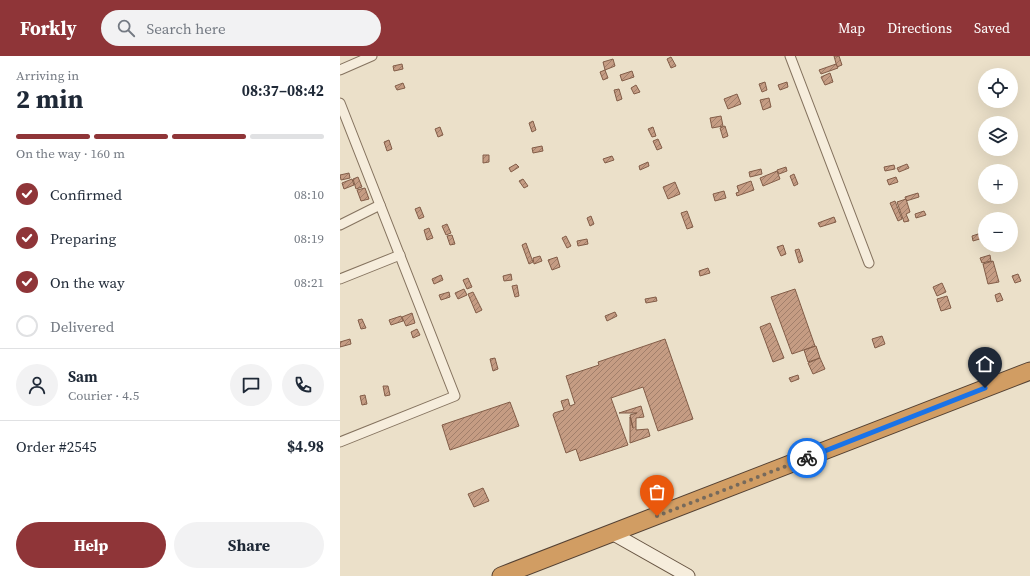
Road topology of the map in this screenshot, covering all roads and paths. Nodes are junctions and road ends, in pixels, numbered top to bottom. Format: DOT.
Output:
graph roads {
  1 [pos="372,56"];
  2 [pos="790,56"];
  3 [pos="340,70"];
  4 [pos="340,103"];
  5 [pos="380,206"];
  6 [pos="340,225"];
  7 [pos="400,255"];
  8 [pos="870,263"];
  9 [pos="340,279"];
  10 [pos="1030,371"];
  11 [pos="340,442"];
  12 [pos="612,533"];
  13 [pos="501,576"];
  14 [pos="688,576"];
  1 -- 3 [label="street"];
  2 -- 8 [label="street"];
  4 -- 5 [label="street"];
  5 -- 6 [label="street"];
  5 -- 7 [label="street"];
  7 -- 9 [label="street"];
  7 -- 11 [label="street"];
  10 -- 12 [label="highway"];
  12 -- 13 [label="highway"];
  12 -- 14 [label="street"];
}
